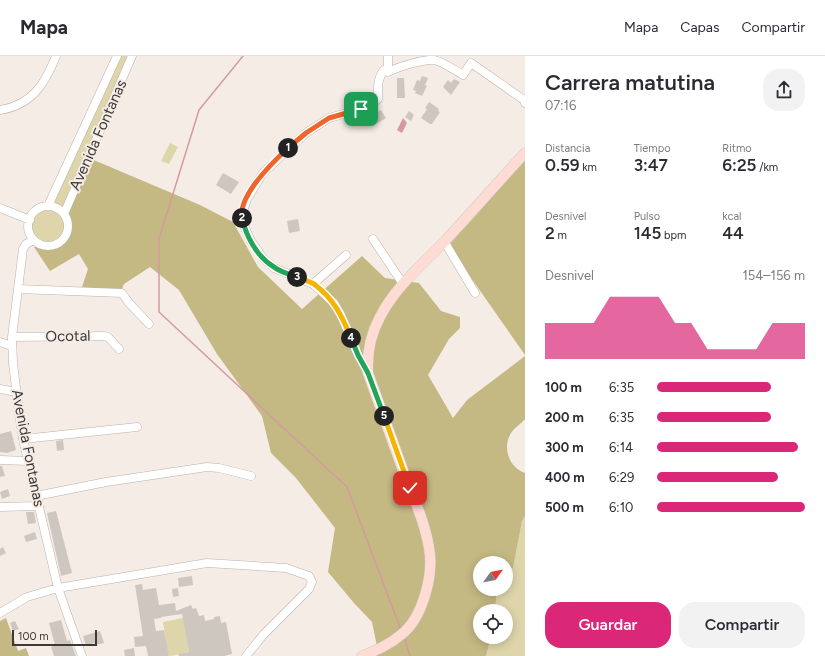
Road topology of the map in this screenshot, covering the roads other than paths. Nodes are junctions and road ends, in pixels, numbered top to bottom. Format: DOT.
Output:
graph roads {
  1 [pos="56,56"];
  2 [pos="117,56"];
  3 [pos="132,56"];
  4 [pos="388,56"];
  5 [pos="388,72"];
  6 [pos="525,103"];
  7 [pos="0,110"];
  8 [pos="525,153"];
  9 [pos="48,206"];
  10 [pos="0,208"];
  11 [pos="64,214"];
  12 [pos="30,220"];
  13 [pos="373,239"];
  14 [pos="34,240"];
  15 [pos="444,241"];
  16 [pos="346,255"];
  17 [pos="313,284"];
  18 [pos="403,284"];
  19 [pos="18,289"];
  20 [pos="475,293"];
  21 [pos="149,324"];
  22 [pos="12,337"];
  23 [pos="0,342"];
  24 [pos="12,346"];
  25 [pos="119,349"];
  26 [pos="368,373"];
  27 [pos="0,389"];
  28 [pos="16,392"];
  29 [pos="136,427"];
  30 [pos="23,439"];
  31 [pos="0,460"];
  32 [pos="28,461"];
  33 [pos="252,476"];
  34 [pos="36,496"];
  35 [pos="38,506"];
  36 [pos="0,507"];
  37 [pos="58,588"];
  38 [pos="0,613"];
  39 [pos="82,656"];
  40 [pos="246,656"];
  41 [pos="362,656"];
  1 -- 7 [label="street"];
  2 -- 9 [label="street, Avenida Fontanas"];
  3 -- 11 [label="street, Avenida Fontanas"];
  4 -- 5 [label="street"];
  5 -- 6 [label="street"];
  5 -- 17 [label="street"];
  8 -- 15 [label="main road"];
  9 -- 11 [label="street"];
  9 -- 12 [label="street"];
  10 -- 12 [label="street"];
  11 -- 14 [label="street"];
  12 -- 14 [label="street"];
  13 -- 18 [label="street"];
  14 -- 19 [label="street, Avenida Fontanas"];
  15 -- 18 [label="main road"];
  15 -- 20 [label="street"];
  16 -- 17 [label="street"];
  17 -- 26 [label="street"];
  18 -- 26 [label="main road"];
  19 -- 21 [label="street"];
  19 -- 22 [label="street, Avenida Fontanas"];
  22 -- 24 [label="street, Avenida Fontanas"];
  22 -- 25 [label="street, Ocotal"];
  23 -- 24 [label="street"];
  24 -- 28 [label="street, Avenida Fontanas"];
  26 -- 41 [label="main road"];
  27 -- 28 [label="street"];
  28 -- 30 [label="street, Avenida Fontanas"];
  29 -- 30 [label="street"];
  30 -- 32 [label="street, Avenida Fontanas"];
  31 -- 32 [label="street"];
  32 -- 34 [label="street, Avenida Fontanas"];
  33 -- 34 [label="street"];
  34 -- 35 [label="street, Avenida Fontanas"];
  35 -- 36 [label="street"];
  35 -- 37 [label="street, Avenida Fontanas"];
  37 -- 38 [label="street"];
  37 -- 39 [label="street, Avenida Fontanas"];
  37 -- 40 [label="street"];
}
